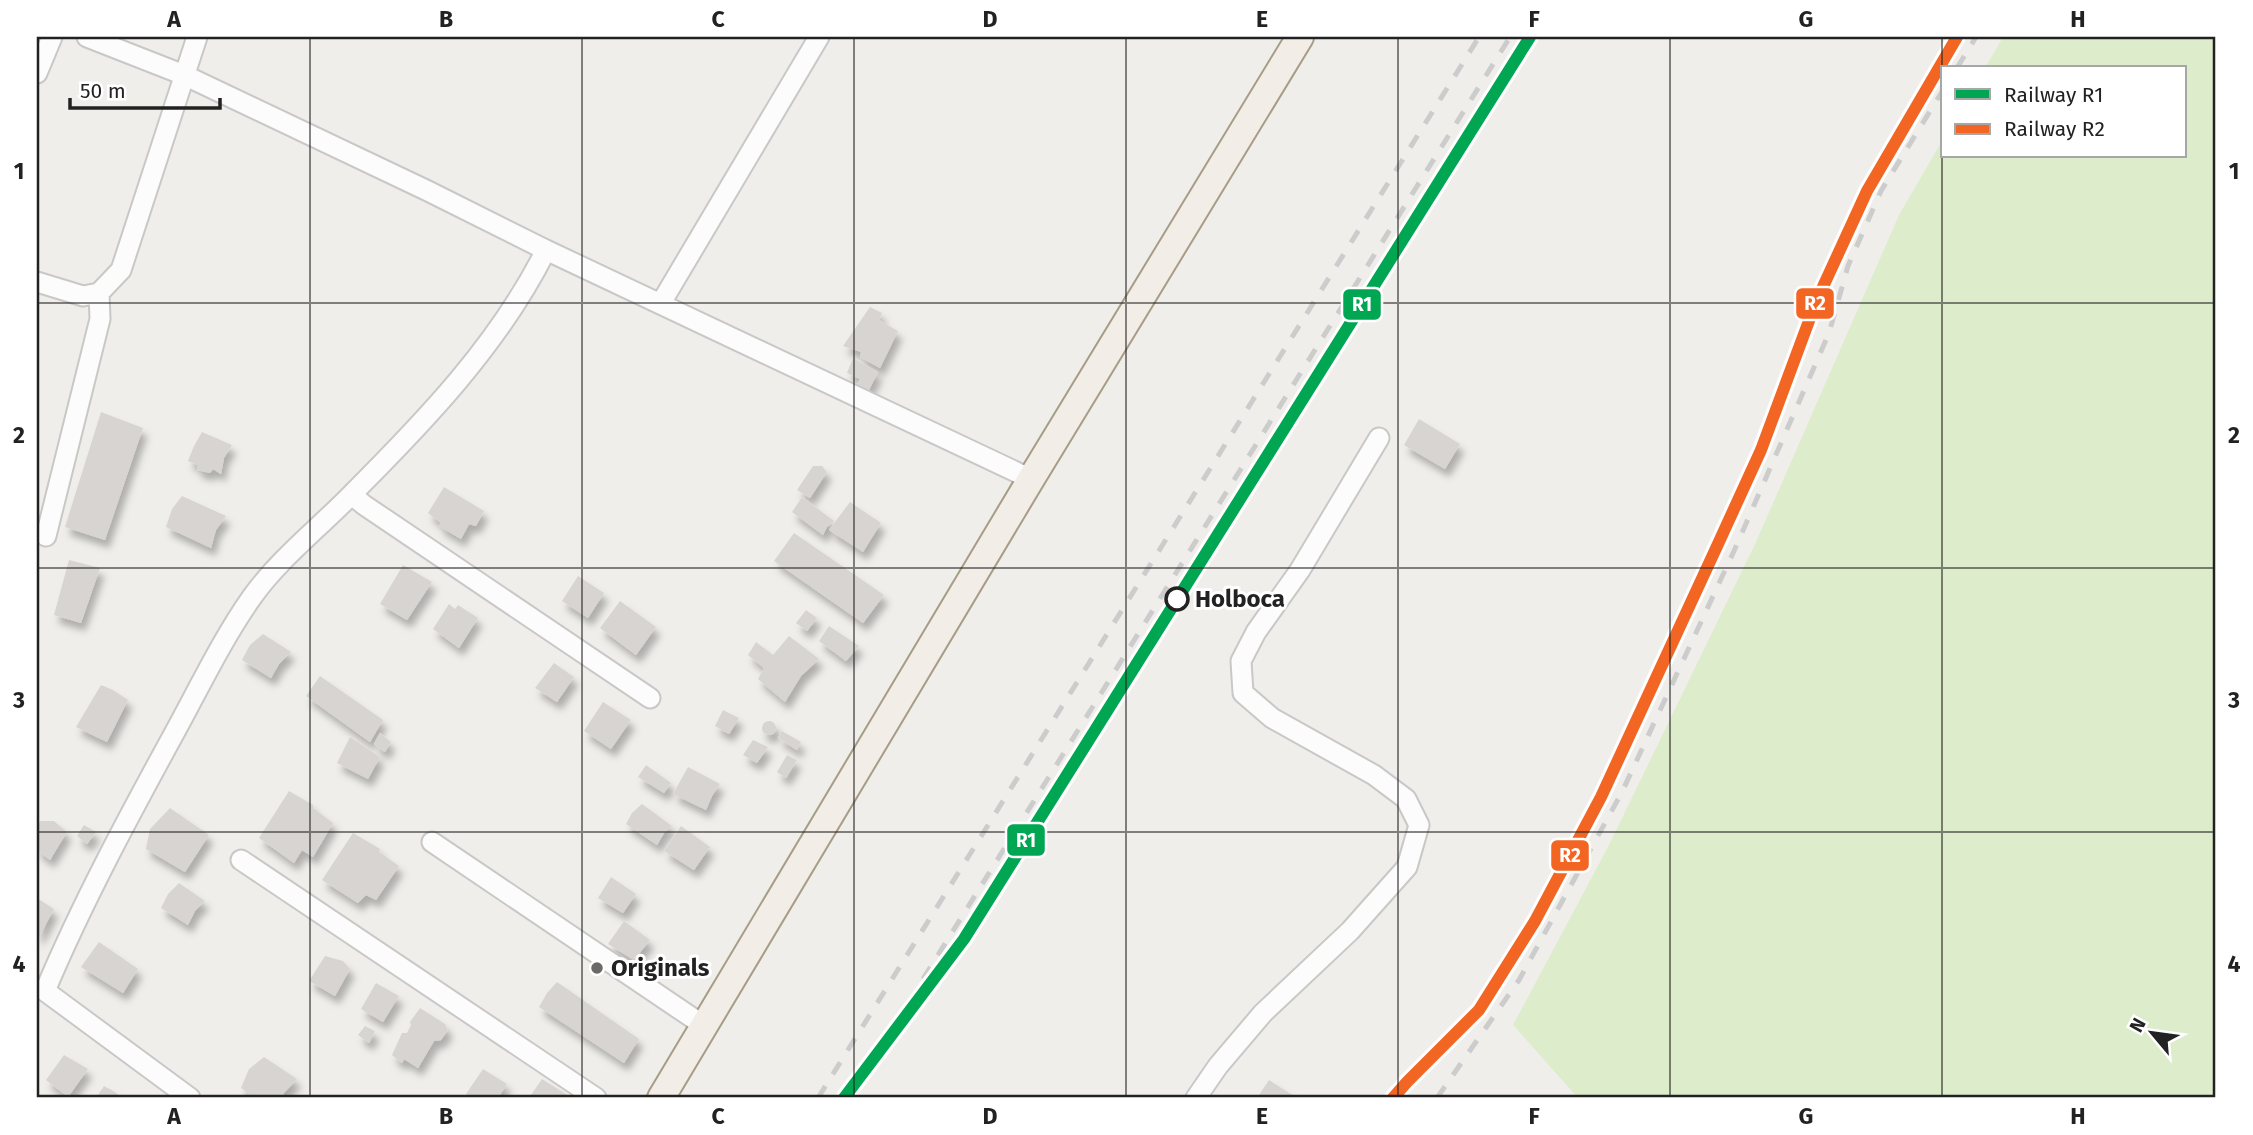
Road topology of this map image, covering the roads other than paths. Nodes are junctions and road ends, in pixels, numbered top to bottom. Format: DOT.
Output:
graph roads {
  1 [pos="52,37"];
  2 [pos="87,37"];
  3 [pos="197,37"];
  4 [pos="819,37"];
  5 [pos="1300,37"];
  6 [pos="37,73"];
  7 [pos="184,75"];
  8 [pos="546,250"];
  9 [pos="37,282"];
  10 [pos="99,293"];
  11 [pos="661,303"];
  12 [pos="1379,438"];
  13 [pos="1031,479"];
  14 [pos="352,495"];
  15 [pos="46,536"];
  16 [pos="650,698"];
  17 [pos="432,842"];
  18 [pos="241,860"];
  19 [pos="704,1025"];
  20 [pos="190,1098"];
  21 [pos="596,1098"];
  22 [pos="661,1098"];
  23 [pos="1196,1098"];
  1 -- 6 [label="street"];
  2 -- 7 [label="street"];
  3 -- 7 [label="street"];
  4 -- 11 [label="street"];
  5 -- 13 [label="main road"];
  7 -- 8 [label="street"];
  7 -- 10 [label="street"];
  8 -- 11 [label="street"];
  8 -- 14 [label="street"];
  9 -- 10 [label="street"];
  10 -- 15 [label="street"];
  11 -- 13 [label="street"];
  12 -- 23 [label="street"];
  13 -- 19 [label="main road"];
  14 -- 16 [label="street"];
  14 -- 20 [label="street"];
  17 -- 19 [label="street"];
  18 -- 21 [label="street"];
  19 -- 22 [label="main road"];
}
